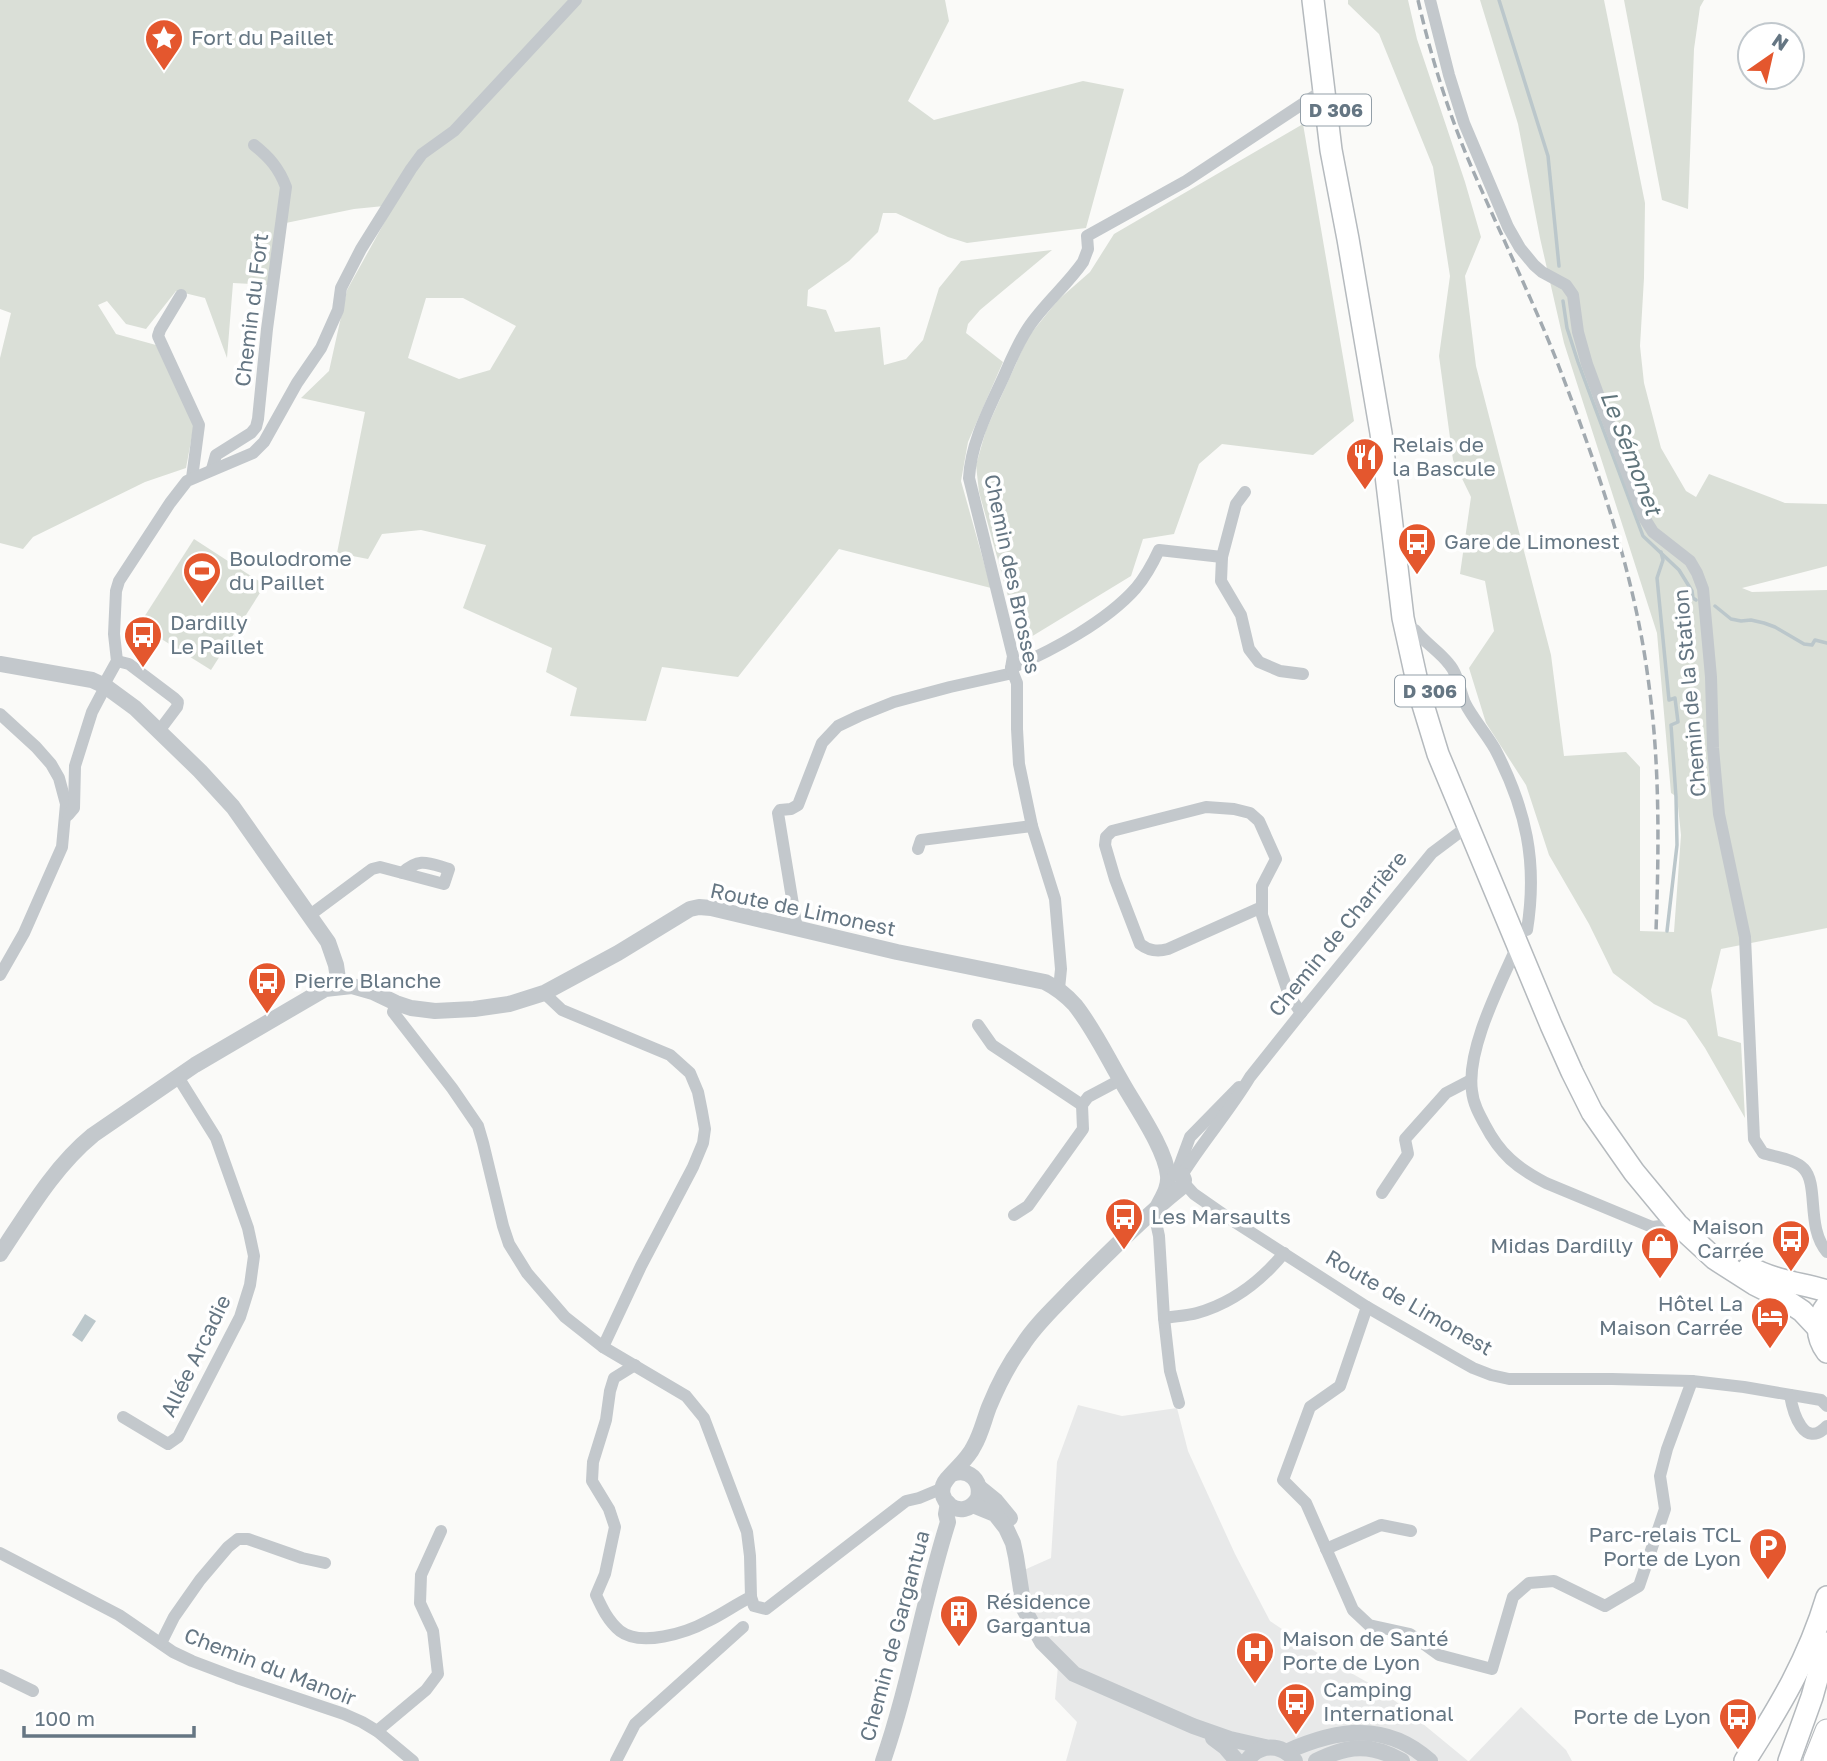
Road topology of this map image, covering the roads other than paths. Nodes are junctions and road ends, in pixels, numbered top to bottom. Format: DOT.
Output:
graph roads {
  1 [pos="576,0"];
  2 [pos="1313,0"];
  3 [pos="1325,0"];
  4 [pos="1430,0"];
  5 [pos="1324,93"];
  6 [pos="254,145"];
  7 [pos="181,295"];
  8 [pos="212,469"];
  9 [pos="192,478"];
  10 [pos="1245,492"];
  11 [pos="1222,557"];
  12 [pos="1415,630"];
  13 [pos="117,661"];
  14 [pos="0,664"];
  15 [pos="1012,670"];
  16 [pos="1303,674"];
  17 [pos="104,689"];
  18 [pos="0,714"];
  19 [pos="159,731"];
  20 [pos="65,819"];
  21 [pos="1032,826"];
  22 [pos="1468,827"];
  23 [pos="918,849"];
  24 [pos="402,873"];
  25 [pos="1262,907"];
  26 [pos="310,915"];
  27 [pos="796,929"];
  28 [pos="1522,937"];
  29 [pos="0,975"];
  30 [pos="339,986"];
  31 [pos="1059,989"];
  32 [pos="544,993"];
  33 [pos="396,1003"];
  34 [pos="1301,1013"];
  35 [pos="978,1025"];
  36 [pos="178,1077"];
  37 [pos="1250,1077"];
  38 [pos="1120,1080"];
  39 [pos="1471,1080"];
  40 [pos="1082,1105"];
  41 [pos="1178,1180"];
  42 [pos="1382,1193"];
  43 [pos="1154,1209"];
  44 [pos="1014,1215"];
  45 [pos="1677,1224"];
  46 [pos="1827,1252"];
  47 [pos="1284,1253"];
  48 [pos="0,1254"];
  49 [pos="1827,1291"];
  50 [pos="1827,1305"];
  51 [pos="1367,1307"];
  52 [pos="1164,1318"];
  53 [pos="1818,1328"];
  54 [pos="603,1347"];
  55 [pos="1827,1352"];
  56 [pos="635,1365"];
  57 [pos="1692,1381"];
  58 [pos="1790,1395"];
  59 [pos="1180,1404"];
  60 [pos="1827,1406"];
  61 [pos="123,1417"];
  62 [pos="1827,1426"];
  63 [pos="974,1447"];
  64 [pos="978,1484"];
  65 [pos="947,1491"];
  66 [pos="968,1507"];
  67 [pos="948,1522"];
  68 [pos="441,1531"];
  69 [pos="1411,1531"];
  70 [pos="1326,1549"];
  71 [pos="0,1553"];
  72 [pos="325,1563"];
  73 [pos="1018,1573"];
  74 [pos="751,1597"];
  75 [pos="1827,1597"];
  76 [pos="743,1627"];
  77 [pos="161,1643"];
  78 [pos="1827,1643"];
  79 [pos="0,1675"];
  80 [pos="33,1691"];
  81 [pos="1193,1726"];
  82 [pos="377,1731"];
  83 [pos="1827,1731"];
  84 [pos="1265,1747"];
  85 [pos="1291,1756"];
  86 [pos="413,1761"];
  87 [pos="616,1761"];
  88 [pos="883,1761"];
  89 [pos="1237,1761"];
  90 [pos="1247,1761"];
  91 [pos="1316,1761"];
  92 [pos="1402,1761"];
  93 [pos="1430,1761"];
  94 [pos="1745,1761"];
  95 [pos="1789,1761"];
  96 [pos="1815,1761"];
  1 -- 8 [label="street"];
  2 -- 5 [label="main road, D 306"];
  3 -- 12 [label="main road, D 306"];
  4 -- 46 [label="street, Chemin de la Station"];
  5 -- 15 [label="street, Chemin des Brosses"];
  5 -- 22 [label="main road, D 306"];
  6 -- 8 [label="street, Chemin du Fort"];
  7 -- 9 [label="street"];
  8 -- 9 [label="street"];
  9 -- 13 [label="street"];
  10 -- 11 [label="street"];
  11 -- 15 [label="street"];
  11 -- 16 [label="street"];
  12 -- 28 [label="main road, D 306"];
  12 -- 28 [label="street"];
  13 -- 17 [label="street"];
  13 -- 19 [label="street"];
  14 -- 17 [label="street"];
  15 -- 21 [label="street, Chemin des Brosses"];
  15 -- 27 [label="street"];
  17 -- 19 [label="street"];
  17 -- 20 [label="street"];
  18 -- 20 [label="street"];
  19 -- 26 [label="street"];
  20 -- 29 [label="street"];
  21 -- 23 [label="street"];
  21 -- 31 [label="street, Chemin des Brosses"];
  22 -- 28 [label="main road, D 306"];
  22 -- 34 [label="street, Chemin de Charrière"];
  24 -- 26 [label="street"];
  25 -- 25 [label="street"];
  25 -- 34 [label="street"];
  26 -- 30 [label="street"];
  27 -- 31 [label="street, Route de Limonest"];
  27 -- 32 [label="street, Route de Limonest"];
  28 -- 39 [label="street"];
  28 -- 45 [label="main road, D 306"];
  28 -- 49 [label="main road, D 306"];
  30 -- 33 [label="street, Route de Limonest"];
  30 -- 36 [label="street"];
  31 -- 38 [label="street"];
  32 -- 33 [label="street, Route de Limonest"];
  32 -- 54 [label="street"];
  33 -- 54 [label="street"];
  34 -- 37 [label="street, Chemin de Charrière"];
  35 -- 40 [label="street"];
  36 -- 48 [label="street"];
  36 -- 61 [label="street, Allée Arcadie"];
  37 -- 41 [label="street, Chemin de Charrière"];
  37 -- 41 [label="street, Chemin de Charrière"];
  38 -- 40 [label="street"];
  38 -- 41 [label="street"];
  39 -- 42 [label="street"];
  39 -- 45 [label="street"];
  40 -- 44 [label="street"];
  41 -- 43 [label="street, Chemin de Charrière"];
  41 -- 47 [label="street, Route de Limonest"];
  43 -- 52 [label="street"];
  43 -- 63 [label="street, Chemin de Charrière"];
  45 -- 53 [label="main road, D 306"];
  47 -- 51 [label="street, Route de Limonest"];
  47 -- 52 [label="street"];
  50 -- 53 [label="main road"];
  51 -- 57 [label="street, Route de Limonest"];
  51 -- 70 [label="street"];
  52 -- 59 [label="street"];
  53 -- 55 [label="main road"];
  54 -- 56 [label="street"];
  56 -- 74 [label="street"];
  56 -- 74 [label="street"];
  57 -- 58 [label="street, Route de Limonest"];
  57 -- 70 [label="street"];
  58 -- 60 [label="street, Route de Limonest"];
  58 -- 62 [label="street"];
  63 -- 64 [label="street, Chemin de Charrière"];
  63 -- 65 [label="street, Chemin de Charrière"];
  64 -- 65 [label="street"];
  64 -- 66 [label="street"];
  64 -- 73 [label="street"];
  65 -- 66 [label="street"];
  65 -- 67 [label="street, Chemin de Gargantua"];
  65 -- 74 [label="street"];
  66 -- 67 [label="street, Chemin de Gargantua"];
  66 -- 73 [label="street"];
  67 -- 88 [label="street, Chemin de Gargantua"];
  68 -- 82 [label="street"];
  69 -- 70 [label="street"];
  71 -- 77 [label="street, Chemin du Manoir"];
  72 -- 77 [label="street"];
  73 -- 81 [label="street"];
  75 -- 94 [label="main road"];
  76 -- 87 [label="street"];
  77 -- 82 [label="street, Chemin du Manoir"];
  78 -- 95 [label="main road"];
  79 -- 80 [label="street"];
  81 -- 84 [label="street"];
  81 -- 89 [label="street"];
  82 -- 86 [label="street, Chemin du Manoir"];
  83 -- 96 [label="highway"];
  84 -- 85 [label="street"];
  84 -- 90 [label="street"];
  85 -- 93 [label="street"];
  91 -- 92 [label="street"];
}
